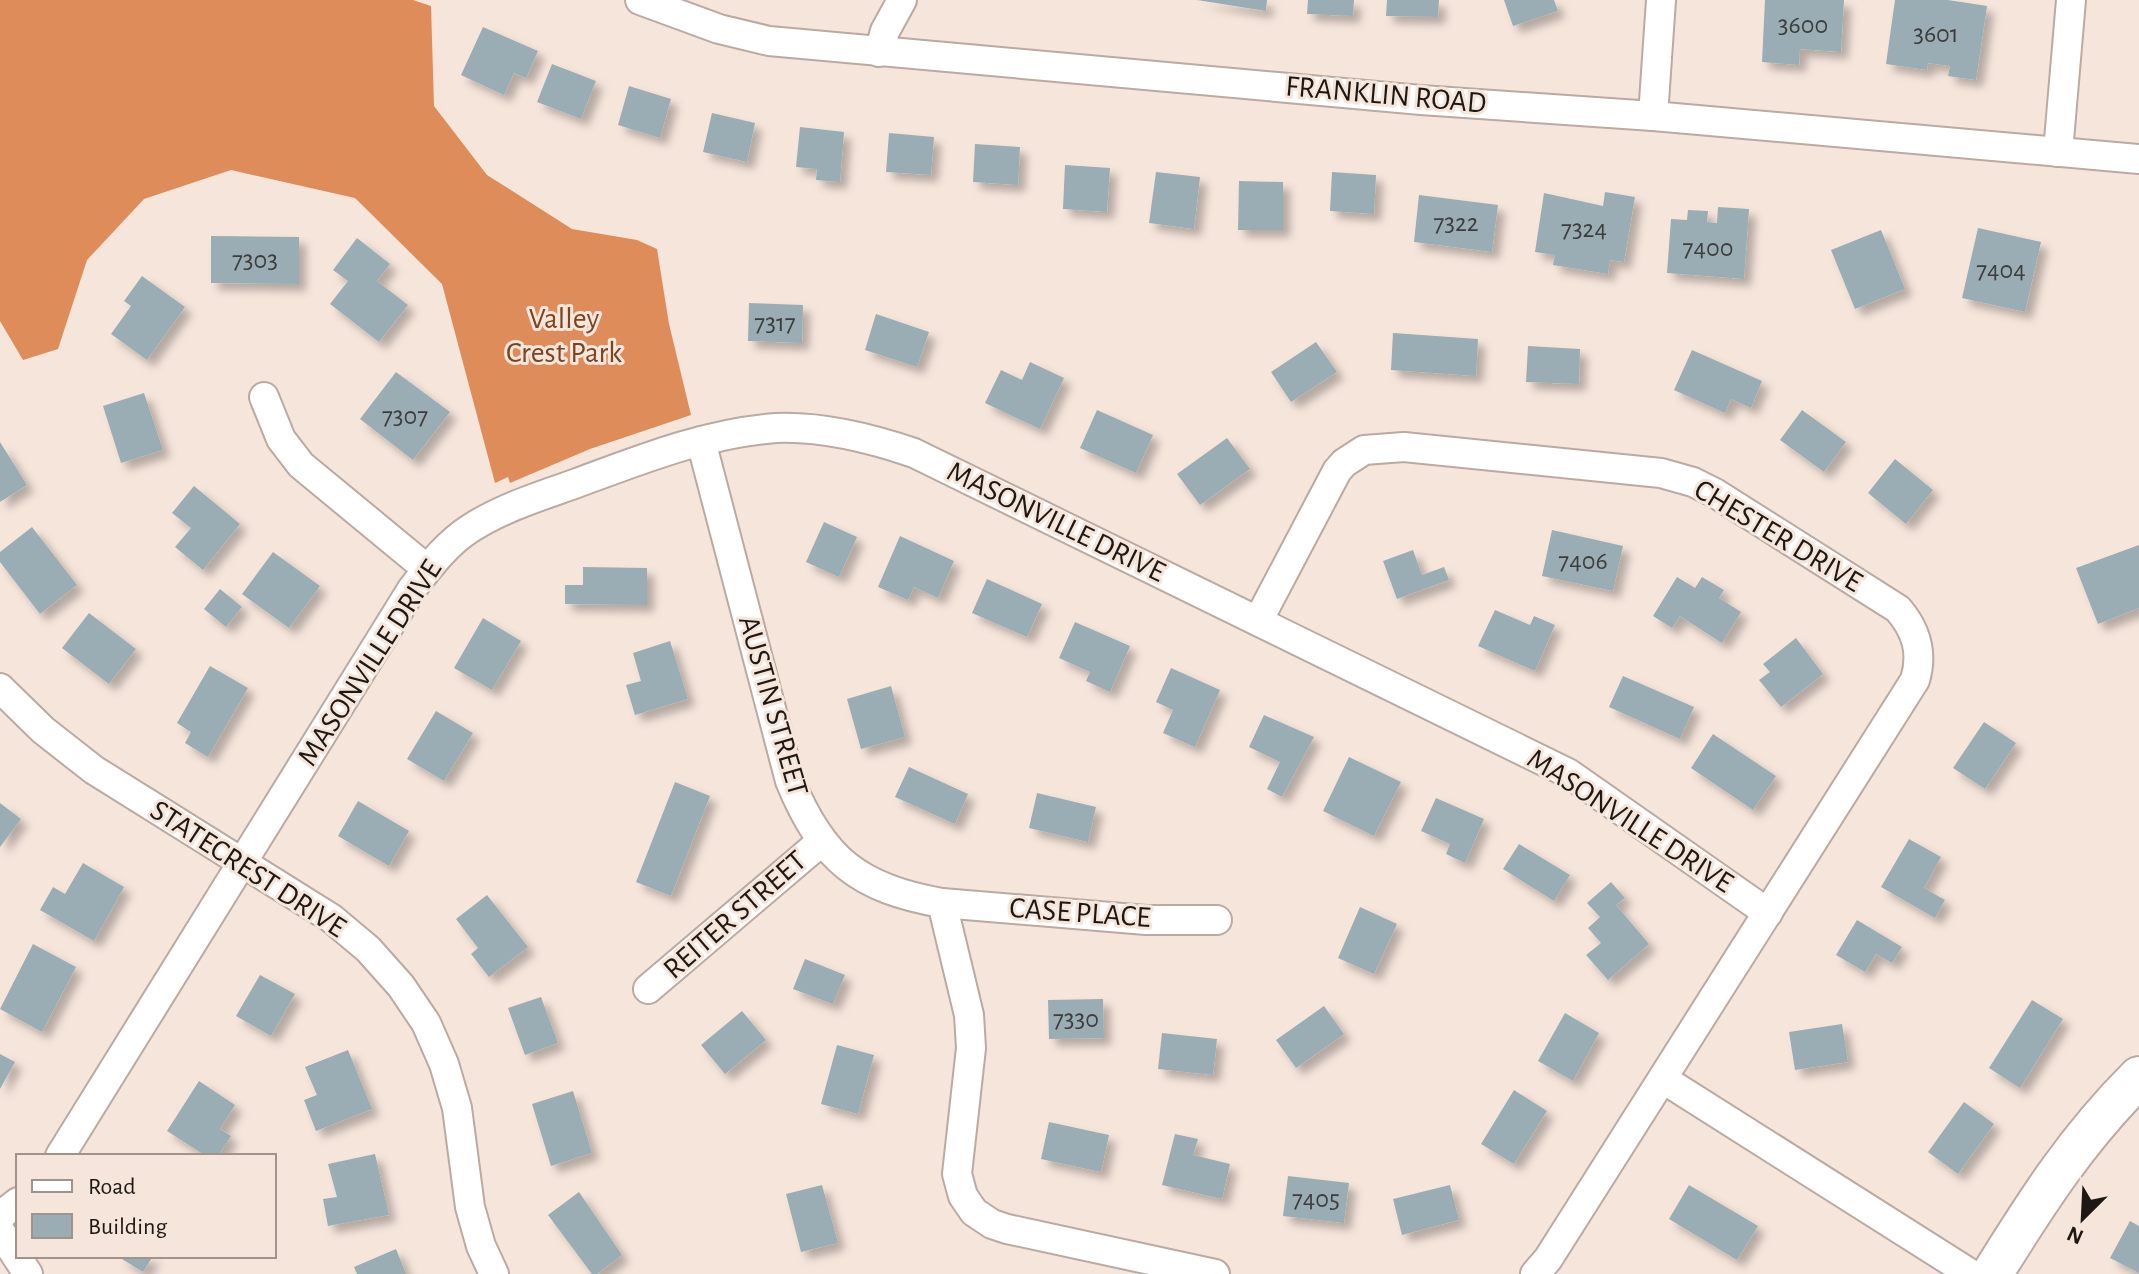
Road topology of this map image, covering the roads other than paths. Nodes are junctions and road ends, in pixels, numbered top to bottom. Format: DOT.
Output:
graph roads {
  1 [pos="640,0"];
  2 [pos="902,0"];
  3 [pos="1661,0"];
  4 [pos="2071,0"];
  5 [pos="879,52"];
  6 [pos="1653,116"];
  7 [pos="2058,152"];
  8 [pos="2139,159"];
  9 [pos="264,397"];
  10 [pos="701,441"];
  11 [pos="427,569"];
  12 [pos="1258,621"];
  13 [pos="0,688"];
  14 [pos="822,841"];
  15 [pos="242,863"];
  16 [pos="942,903"];
  17 [pos="1768,913"];
  18 [pos="1217,920"];
  19 [pos="648,989"];
  20 [pos="2139,1077"];
  21 [pos="1663,1079"];
  22 [pos="61,1154"];
  23 [pos="16,1204"];
  24 [pos="0,1216"];
  25 [pos="0,1231"];
  26 [pos="16,1256"];
  27 [pos="494,1274"];
  28 [pos="1215,1274"];
  29 [pos="1535,1274"];
  30 [pos="1971,1274"];
  31 [pos="1992,1274"];
  1 -- 5 [label="street, FRANKLIN ROAD"];
  2 -- 5 [label="street"];
  3 -- 6 [label="street"];
  4 -- 7 [label="street"];
  5 -- 6 [label="street, FRANKLIN ROAD"];
  6 -- 7 [label="street, FRANKLIN ROAD"];
  7 -- 8 [label="street, FRANKLIN ROAD"];
  9 -- 11 [label="street"];
  10 -- 11 [label="street, MASONVILLE DRIVE"];
  10 -- 12 [label="street, MASONVILLE DRIVE"];
  10 -- 14 [label="street, AUSTIN STREET"];
  11 -- 15 [label="street, MASONVILLE DRIVE"];
  12 -- 17 [label="street, MASONVILLE DRIVE"];
  12 -- 17 [label="street, CHESTER DRIVE"];
  13 -- 15 [label="street, STATECREST DRIVE"];
  14 -- 16 [label="street, AUSTIN STREET"];
  14 -- 19 [label="street, REITER STREET"];
  15 -- 22 [label="street, MASONVILLE DRIVE"];
  15 -- 27 [label="street, STATECREST DRIVE"];
  16 -- 18 [label="street, CASE PLACE"];
  16 -- 28 [label="street"];
  17 -- 21 [label="street"];
  20 -- 31 [label="main road"];
  21 -- 29 [label="street"];
  21 -- 30 [label="street"];
  23 -- 24 [label="street"];
  25 -- 26 [label="street"];
}
